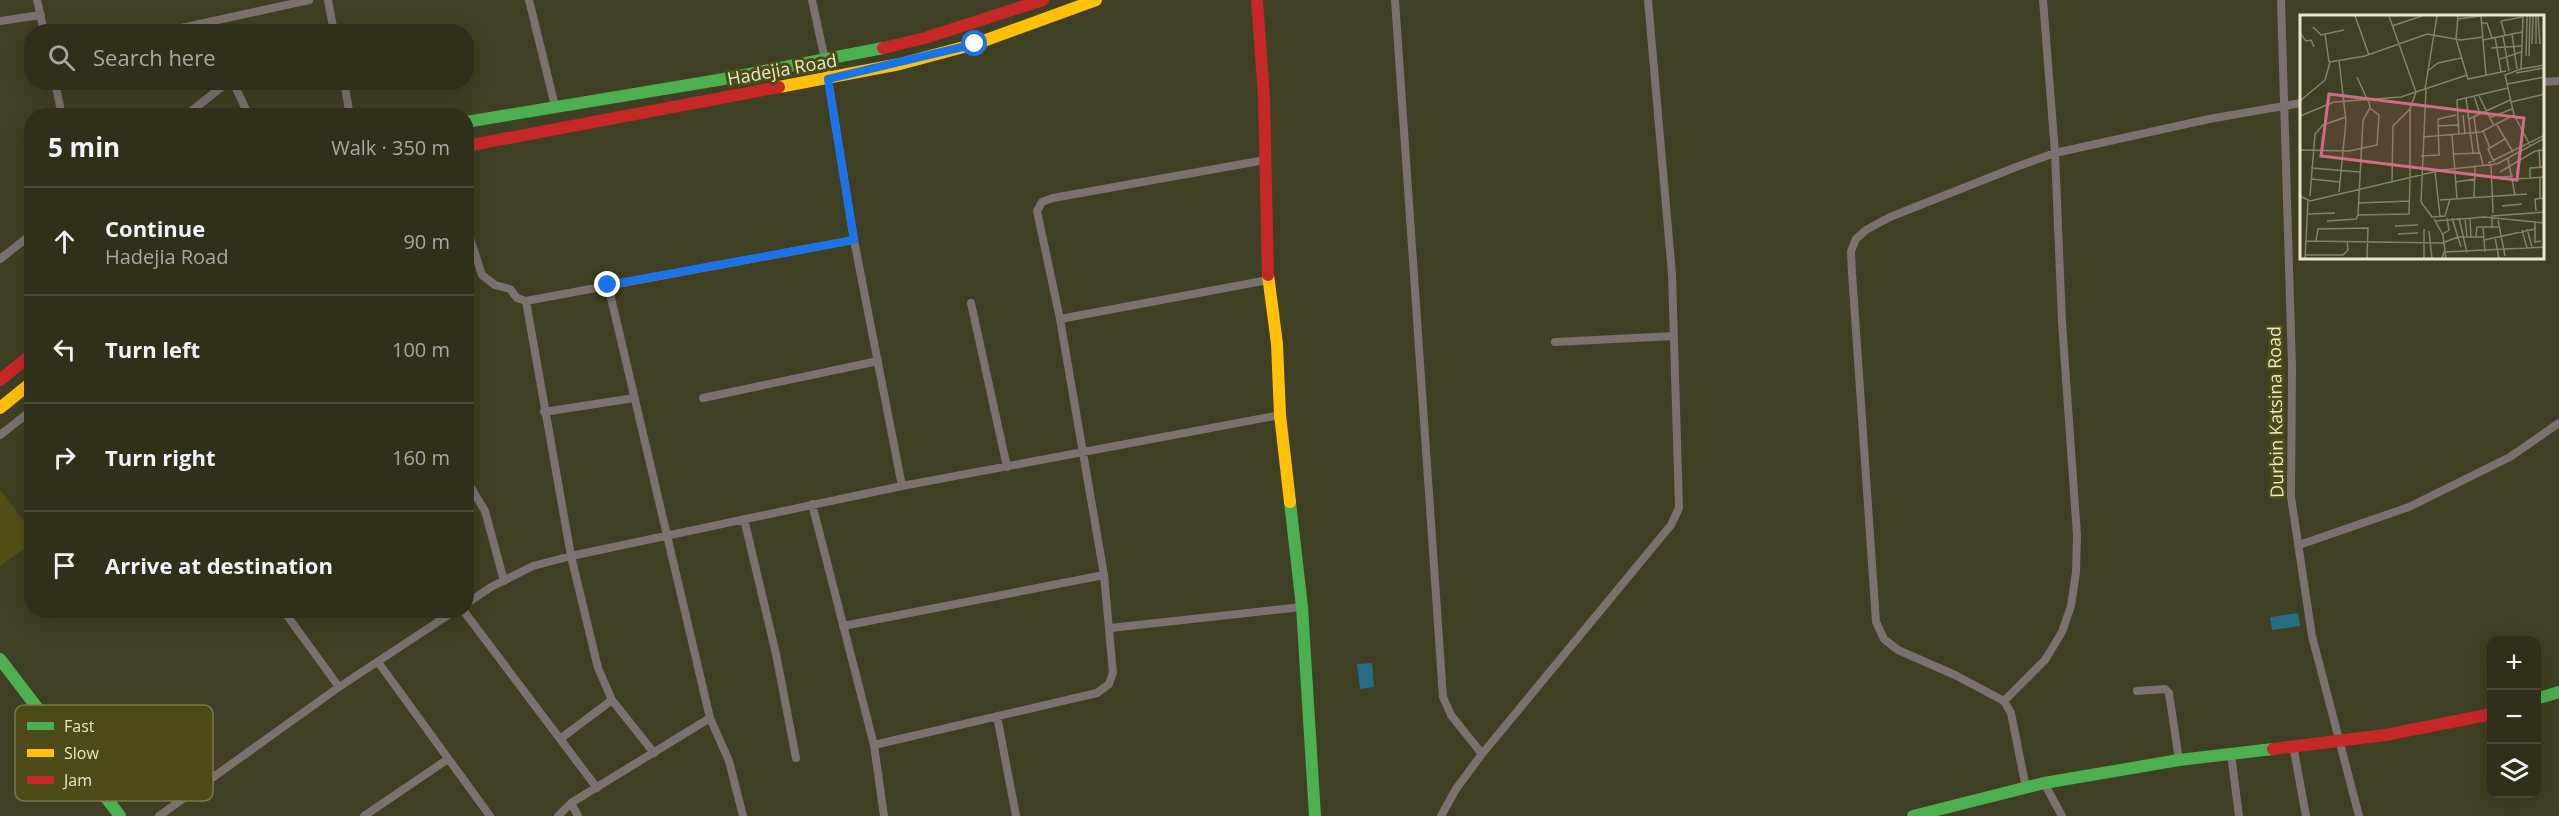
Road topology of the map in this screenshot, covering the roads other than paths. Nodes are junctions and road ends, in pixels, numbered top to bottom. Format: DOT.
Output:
graph roads {
  1 [pos="37,0"];
  2 [pos="309,0"];
  3 [pos="328,0"];
  4 [pos="529,0"];
  5 [pos="812,0"];
  6 [pos="1043,0"];
  7 [pos="1096,0"];
  8 [pos="1257,0"];
  9 [pos="1395,0"];
  10 [pos="1648,0"];
  11 [pos="2043,0"];
  12 [pos="2281,0"];
  13 [pos="41,15"];
  14 [pos="0,21"];
  15 [pos="210,22"];
  16 [pos="43,24"];
  17 [pos="201,24"];
  18 [pos="332,24"];
  19 [pos="825,60"];
  20 [pos="828,79"];
  21 [pos="2559,81"];
  22 [pos="2544,82"];
  23 [pos="57,90"];
  24 [pos="218,90"];
  25 [pos="236,90"];
  26 [pos="345,90"];
  27 [pos="2300,103"];
  28 [pos="555,106"];
  29 [pos="2284,106"];
  30 [pos="60,108"];
  31 [pos="195,108"];
  32 [pos="245,108"];
  33 [pos="349,108"];
  34 [pos="474,121"];
  35 [pos="474,145"];
  36 [pos="2055,153"];
  37 [pos="1265,160"];
  38 [pos="24,240"];
  39 [pos="854,240"];
  40 [pos="474,250"];
  41 [pos="0,259"];
  42 [pos="1268,280"];
  43 [pos="608,285"];
  44 [pos="526,301"];
  45 [pos="971,303"];
  46 [pos="1060,320"];
  47 [pos="1674,336"];
  48 [pos="1555,342"];
  49 [pos="24,360"];
  50 [pos="878,362"];
  51 [pos="0,380"];
  52 [pos="24,388"];
  53 [pos="634,398"];
  54 [pos="703,398"];
  55 [pos="0,408"];
  56 [pos="544,412"];
  57 [pos="1280,415"];
  58 [pos="24,416"];
  59 [pos="2559,423"];
  60 [pos="0,435"];
  61 [pos="1082,453"];
  62 [pos="1007,466"];
  63 [pos="902,486"];
  64 [pos="474,492"];
  65 [pos="812,504"];
  66 [pos="744,519"];
  67 [pos="669,535"];
  68 [pos="2298,545"];
  69 [pos="571,556"];
  70 [pos="1104,575"];
  71 [pos="504,581"];
  72 [pos="474,599"];
  73 [pos="1302,607"];
  74 [pos="289,618"];
  75 [pos="444,618"];
  76 [pos="469,618"];
  77 [pos="843,627"];
  78 [pos="1110,628"];
  79 [pos="0,659"];
  80 [pos="378,662"];
  81 [pos="339,687"];
  82 [pos="2138,691"];
  83 [pos="2559,692"];
  84 [pos="2541,697"];
  85 [pos="612,700"];
  86 [pos="2004,701"];
  87 [pos="35,705"];
  88 [pos="2487,715"];
  89 [pos="997,716"];
  90 [pos="710,718"];
  91 [pos="560,739"];
  92 [pos="2339,740"];
  93 [pos="874,744"];
  94 [pos="2294,746"];
  95 [pos="654,753"];
  96 [pos="1482,754"];
  97 [pos="2231,754"];
  98 [pos="796,758"];
  99 [pos="447,759"];
  100 [pos="2179,760"];
  101 [pos="213,777"];
  102 [pos="2044,783"];
  103 [pos="597,788"];
  104 [pos="2026,788"];
  105 [pos="109,801"];
  106 [pos="180,801"];
  107 [pos="571,803"];
  108 [pos="120,816"];
  109 [pos="159,816"];
  110 [pos="364,816"];
  111 [pos="490,816"];
  112 [pos="558,816"];
  113 [pos="578,816"];
  114 [pos="743,816"];
  115 [pos="884,816"];
  116 [pos="1016,816"];
  117 [pos="1315,816"];
  118 [pos="1441,816"];
  119 [pos="1913,816"];
  120 [pos="2062,816"];
  121 [pos="2239,816"];
  122 [pos="2306,816"];
  123 [pos="2359,816"];
  1 -- 13 [label="street"];
  2 -- 15 [label="street"];
  3 -- 18 [label="street"];
  4 -- 28 [label="street"];
  5 -- 19 [label="street"];
  6 -- 19 [label="main road, Hadejia Road"];
  7 -- 20 [label="main road, Hadejia Road"];
  8 -- 37 [label="main road"];
  9 -- 96 [label="street"];
  10 -- 47 [label="street"];
  11 -- 36 [label="street"];
  12 -- 29 [label="street, Durbin Katsina Road"];
  13 -- 14 [label="street"];
  13 -- 16 [label="street"];
  15 -- 17 [label="street"];
  19 -- 20 [label="street"];
  19 -- 28 [label="main road, Hadejia Road"];
  20 -- 35 [label="main road, Hadejia Road"];
  20 -- 39 [label="street"];
  21 -- 22 [label="street"];
  23 -- 30 [label="street"];
  24 -- 31 [label="street"];
  25 -- 32 [label="street"];
  26 -- 33 [label="street"];
  27 -- 29 [label="street"];
  28 -- 34 [label="main road, Hadejia Road"];
  29 -- 36 [label="street"];
  29 -- 68 [label="street, Durbin Katsina Road"];
  36 -- 86 [label="street"];
  36 -- 86 [label="street"];
  37 -- 42 [label="main road"];
  37 -- 46 [label="street"];
  38 -- 41 [label="street"];
  39 -- 43 [label="street"];
  39 -- 50 [label="street"];
  40 -- 44 [label="street"];
  42 -- 46 [label="street"];
  42 -- 57 [label="main road"];
  43 -- 44 [label="street"];
  43 -- 53 [label="street"];
  44 -- 56 [label="street"];
  45 -- 62 [label="street"];
  46 -- 61 [label="street"];
  47 -- 48 [label="street"];
  47 -- 96 [label="street"];
  49 -- 51 [label="main road"];
  50 -- 54 [label="street"];
  50 -- 63 [label="street"];
  52 -- 55 [label="main road"];
  53 -- 56 [label="street"];
  53 -- 67 [label="street"];
  56 -- 69 [label="street"];
  57 -- 61 [label="street"];
  57 -- 73 [label="main road"];
  58 -- 60 [label="street"];
  59 -- 68 [label="street"];
  61 -- 62 [label="street"];
  61 -- 70 [label="street"];
  62 -- 63 [label="street"];
  63 -- 65 [label="street"];
  64 -- 71 [label="street"];
  65 -- 66 [label="street"];
  65 -- 77 [label="street"];
  66 -- 67 [label="street"];
  66 -- 98 [label="street"];
  67 -- 69 [label="street"];
  67 -- 90 [label="street"];
  68 -- 92 [label="street, Durbin Katsina Road"];
  69 -- 71 [label="street"];
  69 -- 85 [label="street"];
  70 -- 77 [label="street"];
  70 -- 78 [label="street"];
  71 -- 72 [label="street"];
  73 -- 78 [label="street"];
  73 -- 117 [label="main road"];
  74 -- 81 [label="street"];
  75 -- 80 [label="street"];
  76 -- 91 [label="street"];
  77 -- 93 [label="street"];
  78 -- 89 [label="street"];
  79 -- 87 [label="main road"];
  80 -- 81 [label="street"];
  80 -- 99 [label="street"];
  81 -- 101 [label="street"];
  82 -- 100 [label="street"];
  83 -- 84 [label="main road"];
  85 -- 91 [label="street"];
  85 -- 95 [label="street"];
  86 -- 104 [label="street"];
  88 -- 92 [label="main road"];
  89 -- 93 [label="street"];
  89 -- 116 [label="street"];
  90 -- 95 [label="street"];
  90 -- 114 [label="street"];
  91 -- 103 [label="street"];
  92 -- 94 [label="main road"];
  92 -- 123 [label="street, Durbin Katsina Road"];
  93 -- 115 [label="street"];
  94 -- 97 [label="main road"];
  94 -- 122 [label="street"];
  95 -- 103 [label="street"];
  96 -- 118 [label="street"];
  97 -- 100 [label="main road"];
  97 -- 121 [label="street"];
  99 -- 110 [label="street"];
  99 -- 111 [label="street"];
  100 -- 102 [label="main road"];
  102 -- 104 [label="main road"];
  102 -- 120 [label="street"];
  103 -- 107 [label="street"];
  104 -- 119 [label="main road"];
  105 -- 108 [label="main road"];
  106 -- 109 [label="street"];
  107 -- 112 [label="street"];
  107 -- 113 [label="street"];
}
